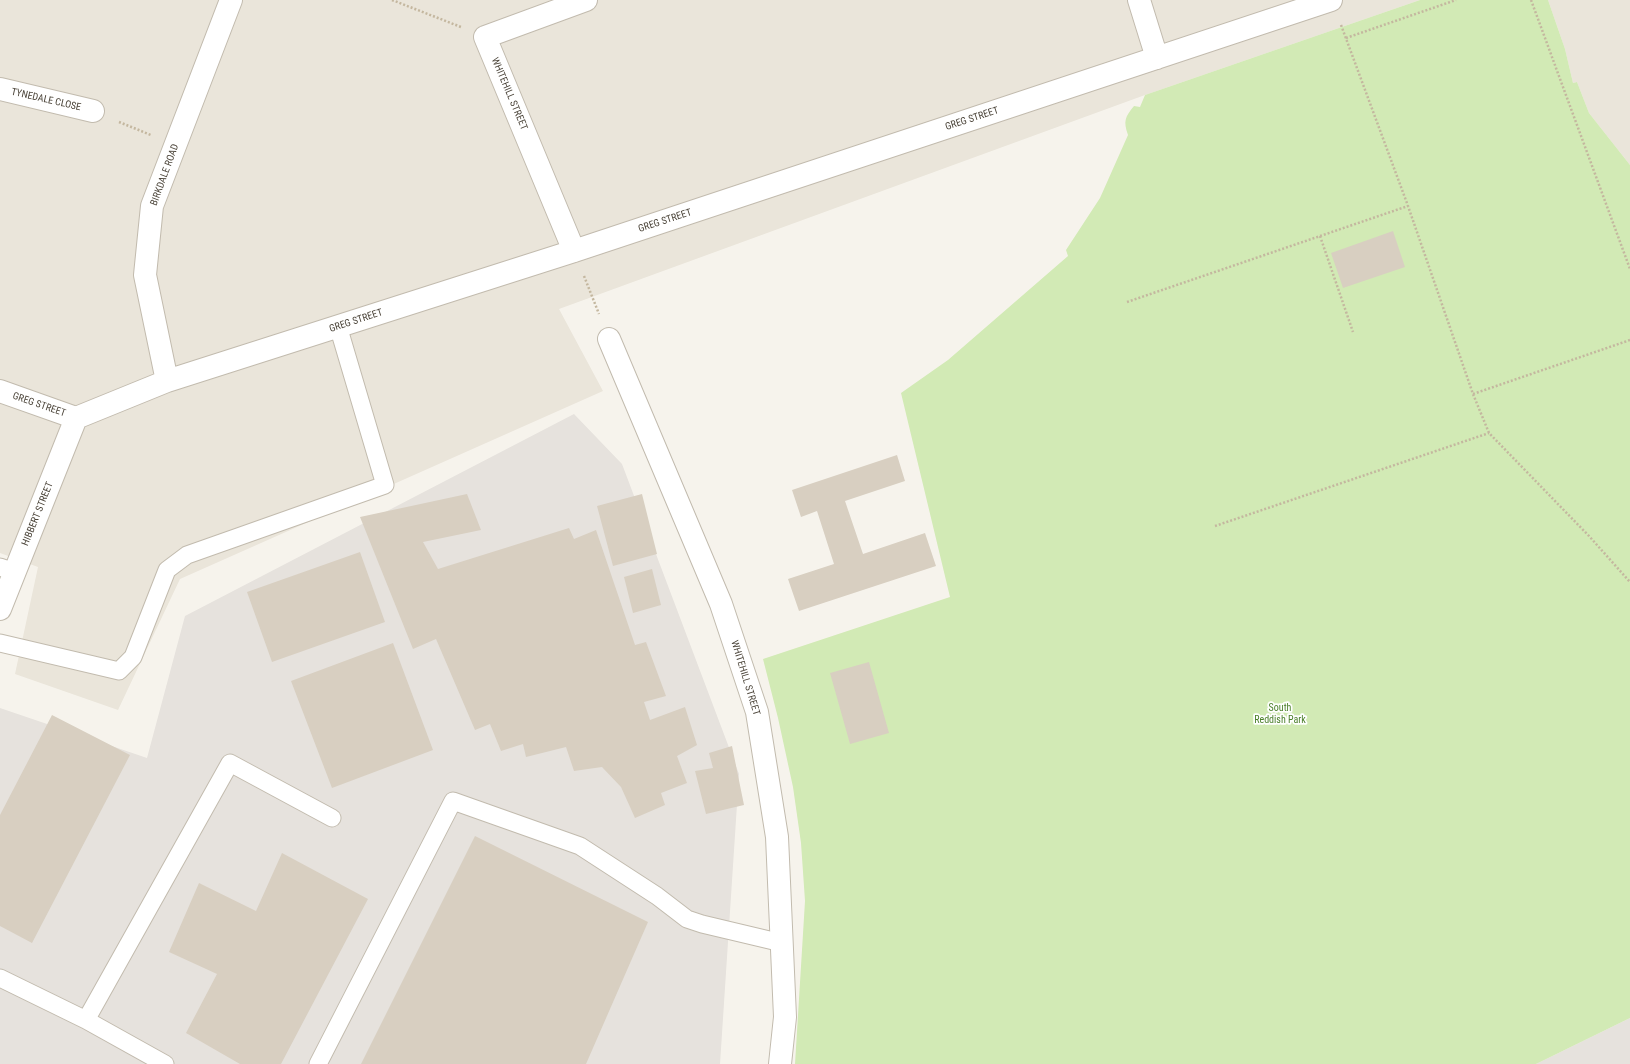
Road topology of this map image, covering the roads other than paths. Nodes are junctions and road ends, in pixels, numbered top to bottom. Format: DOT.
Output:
graph roads {
  1 [pos="231,0"];
  2 [pos="586,0"];
  3 [pos="1138,0"];
  4 [pos="1330,0"];
  5 [pos="1157,58"];
  6 [pos="0,89"];
  7 [pos="92,111"];
  8 [pos="574,251"];
  9 [pos="338,326"];
  10 [pos="609,339"];
  11 [pos="166,382"];
  12 [pos="0,391"];
  13 [pos="76,418"];
  14 [pos="7,570"];
  15 [pos="0,609"];
  16 [pos="0,643"];
  17 [pos="332,818"];
  18 [pos="782,943"];
  19 [pos="0,978"];
  20 [pos="86,1020"];
  21 [pos="164,1064"];
  22 [pos="318,1064"];
  23 [pos="780,1064"];
  1 -- 11 [label="street, BIRKDALE ROAD"];
  2 -- 8 [label="street, WHITEHILL STREET"];
  3 -- 5 [label="street"];
  4 -- 5 [label="street, GREG STREET"];
  5 -- 8 [label="street, GREG STREET"];
  6 -- 7 [label="street, TYNEDALE CLOSE"];
  8 -- 9 [label="street, GREG STREET"];
  9 -- 11 [label="street, GREG STREET"];
  9 -- 16 [label="lane"];
  10 -- 18 [label="street, WHITEHILL STREET"];
  11 -- 13 [label="street, GREG STREET"];
  12 -- 13 [label="street, GREG STREET"];
  13 -- 14 [label="street, HIBBERT STREET"];
  14 -- 15 [label="street, HIBBERT STREET"];
  17 -- 20 [label="lane"];
  18 -- 22 [label="lane"];
  18 -- 23 [label="street, WHITEHILL STREET"];
  19 -- 20 [label="lane"];
  20 -- 21 [label="lane"];
}
